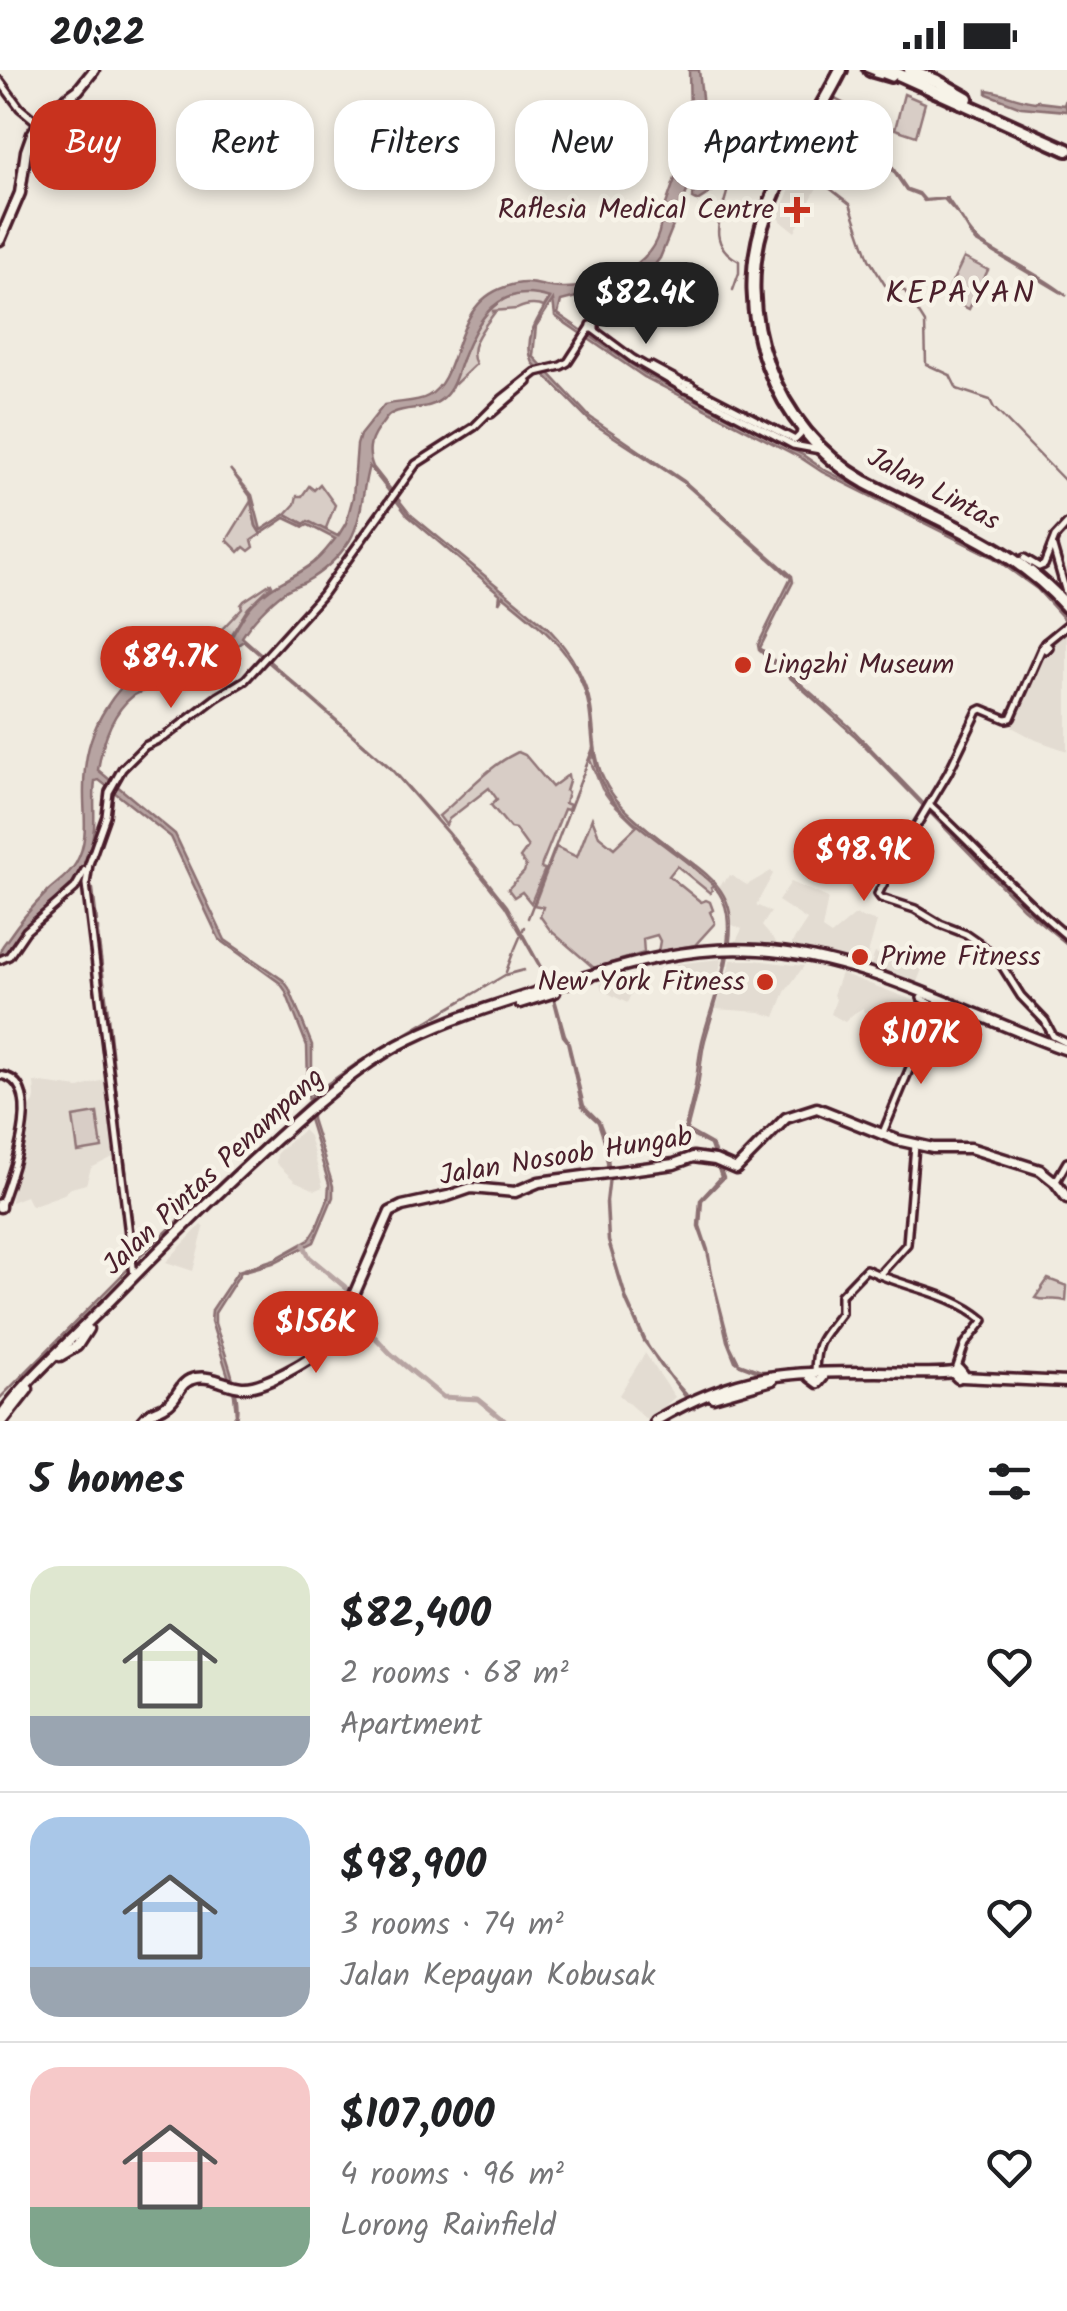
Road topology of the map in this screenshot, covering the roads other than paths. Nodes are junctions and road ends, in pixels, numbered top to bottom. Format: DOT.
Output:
graph roads {
  1 [pos="94,70"];
  2 [pos="874,70"];
  3 [pos="889,70"];
  4 [pos="900,70"];
  5 [pos="910,70"];
  6 [pos="842,74"];
  7 [pos="0,81"];
  8 [pos="930,85"];
  9 [pos="969,99"];
  10 [pos="64,100"];
  11 [pos="30,112"];
  12 [pos="990,114"];
  13 [pos="30,140"];
  14 [pos="1067,147"];
  15 [pos="0,240"];
  16 [pos="761,335"];
  17 [pos="687,387"];
  18 [pos="802,427"];
  19 [pos="795,440"];
  20 [pos="812,442"];
  21 [pos="842,460"];
  22 [pos="850,473"];
  23 [pos="1067,524"];
  24 [pos="996,542"];
  25 [pos="1005,554"];
  26 [pos="1052,554"];
  27 [pos="1024,558"];
  28 [pos="1067,596"];
  29 [pos="1067,607"];
  30 [pos="1067,625"];
  31 [pos="929,807"];
  32 [pos="83,884"];
  33 [pos="1067,936"];
  34 [pos="726,952"];
  35 [pos="0,960"];
  36 [pos="921,998"];
  37 [pos="950,1009"];
  38 [pos="974,1017"];
  39 [pos="929,1021"];
  40 [pos="439,1027"];
  41 [pos="1024,1034"];
  42 [pos="1037,1043"];
  43 [pos="1067,1049"];
  44 [pos="388,1057"];
  45 [pos="372,1061"];
  46 [pos="0,1075"];
  47 [pos="311,1112"];
  48 [pos="882,1135"];
  49 [pos="915,1145"];
  50 [pos="1067,1162"];
  51 [pos="1055,1182"];
  52 [pos="1067,1198"];
  53 [pos="1,1204"];
  54 [pos="133,1263"];
  55 [pos="145,1266"];
  56 [pos="879,1275"];
  57 [pos="133,1278"];
  58 [pos="114,1300"];
  59 [pos="76,1340"];
  60 [pos="852,1372"];
  61 [pos="815,1373"];
  62 [pos="959,1373"];
  63 [pos="862,1376"];
  64 [pos="1067,1379"];
  65 [pos="691,1403"];
  66 [pos="2,1419"];
  67 [pos="142,1421"];
  68 [pos="654,1421"];
  69 [pos="665,1421"];
  1 -- 10 [label="main road"];
  2 -- 12 [label="highway"];
  3 -- 8 [label="highway"];
  4 -- 8 [label="highway"];
  5 -- 9 [label="highway"];
  6 -- 16 [label="highway, Jalan Lintas"];
  7 -- 11 [label="street"];
  8 -- 9 [label="highway"];
  8 -- 12 [label="highway"];
  9 -- 14 [label="highway"];
  12 -- 14 [label="highway"];
  13 -- 15 [label="main road"];
  16 -- 18 [label="highway, Jalan Lintas"];
  16 -- 20 [label="highway, Jalan Lintas"];
  17 -- 19 [label="street"];
  17 -- 20 [label="street"];
  17 -- 32 [label="street"];
  18 -- 19 [label="street"];
  18 -- 20 [label="highway, Jalan Lintas"];
  19 -- 20 [label="street"];
  20 -- 21 [label="highway, Jalan Lintas"];
  20 -- 22 [label="highway, Jalan Lintas"];
  21 -- 22 [label="highway"];
  21 -- 24 [label="highway, Jalan Lintas"];
  22 -- 25 [label="highway, Jalan Lintas"];
  23 -- 26 [label="street"];
  24 -- 25 [label="highway"];
  24 -- 27 [label="highway, Jalan Lintas"];
  25 -- 29 [label="highway, Jalan Lintas"];
  26 -- 27 [label="street"];
  26 -- 28 [label="street"];
  27 -- 28 [label="highway, Jalan Lintas"];
  30 -- 31 [label="street"];
  31 -- 33 [label="street"];
  31 -- 43 [label="street"];
  32 -- 35 [label="street"];
  32 -- 54 [label="street"];
  34 -- 36 [label="main road, Jalan Pintas Penampang"];
  34 -- 38 [label="main road, Jalan Pintas Penampang"];
  34 -- 40 [label="main road, Jalan Pintas Penampang"];
  36 -- 37 [label="main road, Jalan Pintas Penampang"];
  36 -- 39 [label="street"];
  37 -- 38 [label="main road, Jalan Pintas Penampang"];
  37 -- 39 [label="street"];
  38 -- 41 [label="main road, Jalan Pintas Penampang"];
  38 -- 42 [label="main road, Jalan Pintas Penampang"];
  39 -- 48 [label="street"];
  40 -- 44 [label="main road, Jalan Pintas Penampang"];
  40 -- 45 [label="main road, Jalan Pintas Penampang"];
  41 -- 42 [label="main road"];
  41 -- 43 [label="main road, Jalan Pintas Penampang"];
  42 -- 43 [label="main road, Jalan Pintas Penampang"];
  44 -- 45 [label="main road"];
  44 -- 47 [label="main road, Jalan Pintas Penampang"];
  45 -- 47 [label="main road, Jalan Pintas Penampang"];
  46 -- 53 [label="street"];
  47 -- 55 [label="main road, Jalan Pintas Penampang"];
  47 -- 58 [label="main road, Jalan Pintas Penampang"];
  48 -- 49 [label="main road, Jalan Nosoob Hungab"];
  48 -- 67 [label="main road, Jalan Nosoob Hungab"];
  49 -- 51 [label="main road, Jalan Nosoob Hungab"];
  49 -- 56 [label="street"];
  50 -- 51 [label="street"];
  51 -- 52 [label="main road, Jalan Nosoob Hungab"];
  54 -- 55 [label="street"];
  54 -- 57 [label="street"];
  55 -- 57 [label="main road, Jalan Pintas Penampang"];
  56 -- 61 [label="street"];
  56 -- 62 [label="street"];
  57 -- 58 [label="main road, Jalan Pintas Penampang"];
  58 -- 59 [label="main road, Jalan Pintas Penampang"];
  58 -- 59 [label="main road, Jalan Pintas Penampang"];
  59 -- 66 [label="main road, Jalan Pintas Penampang"];
  59 -- 66 [label="main road, Jalan Pintas Penampang"];
  60 -- 61 [label="main road"];
  60 -- 62 [label="main road"];
  60 -- 63 [label="main road"];
  61 -- 63 [label="main road"];
  61 -- 65 [label="main road"];
  62 -- 63 [label="main road"];
  62 -- 64 [label="main road"];
  65 -- 68 [label="main road"];
  65 -- 69 [label="main road"];
}
